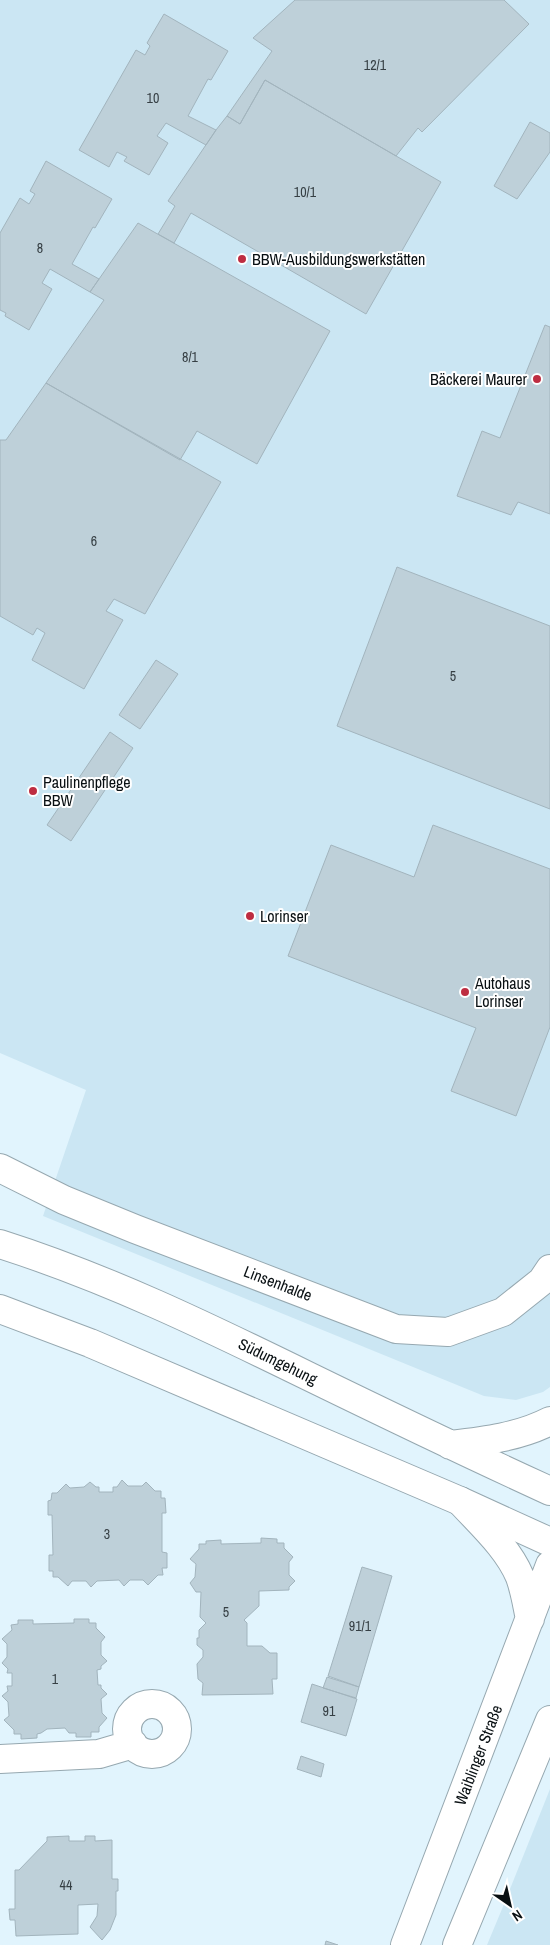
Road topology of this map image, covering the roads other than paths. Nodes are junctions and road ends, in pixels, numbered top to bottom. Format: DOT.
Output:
graph roads {
  1 [pos="0,1168"];
  2 [pos="0,1244"];
  3 [pos="550,1269"];
  4 [pos="0,1309"];
  5 [pos="550,1421"];
  6 [pos="450,1445"];
  7 [pos="550,1492"];
  8 [pos="460,1501"];
  9 [pos="550,1542"];
  10 [pos="550,1565"];
  11 [pos="530,1619"];
  12 [pos="550,1720"];
  13 [pos="132,1744"];
  14 [pos="0,1759"];
  15 [pos="406,1945"];
  16 [pos="457,1945"];
  1 -- 3 [label="street, Linsenhalde"];
  2 -- 6 [label="street, Südumgehung"];
  4 -- 8 [label="street"];
  5 -- 6 [label="street"];
  6 -- 7 [label="street, Südumgehung"];
  8 -- 9 [label="street"];
  8 -- 11 [label="street"];
  10 -- 11 [label="street, Waiblinger Straße"];
  11 -- 15 [label="street, Waiblinger Straße"];
  12 -- 16 [label="street"];
  13 -- 14 [label="street"];
}
